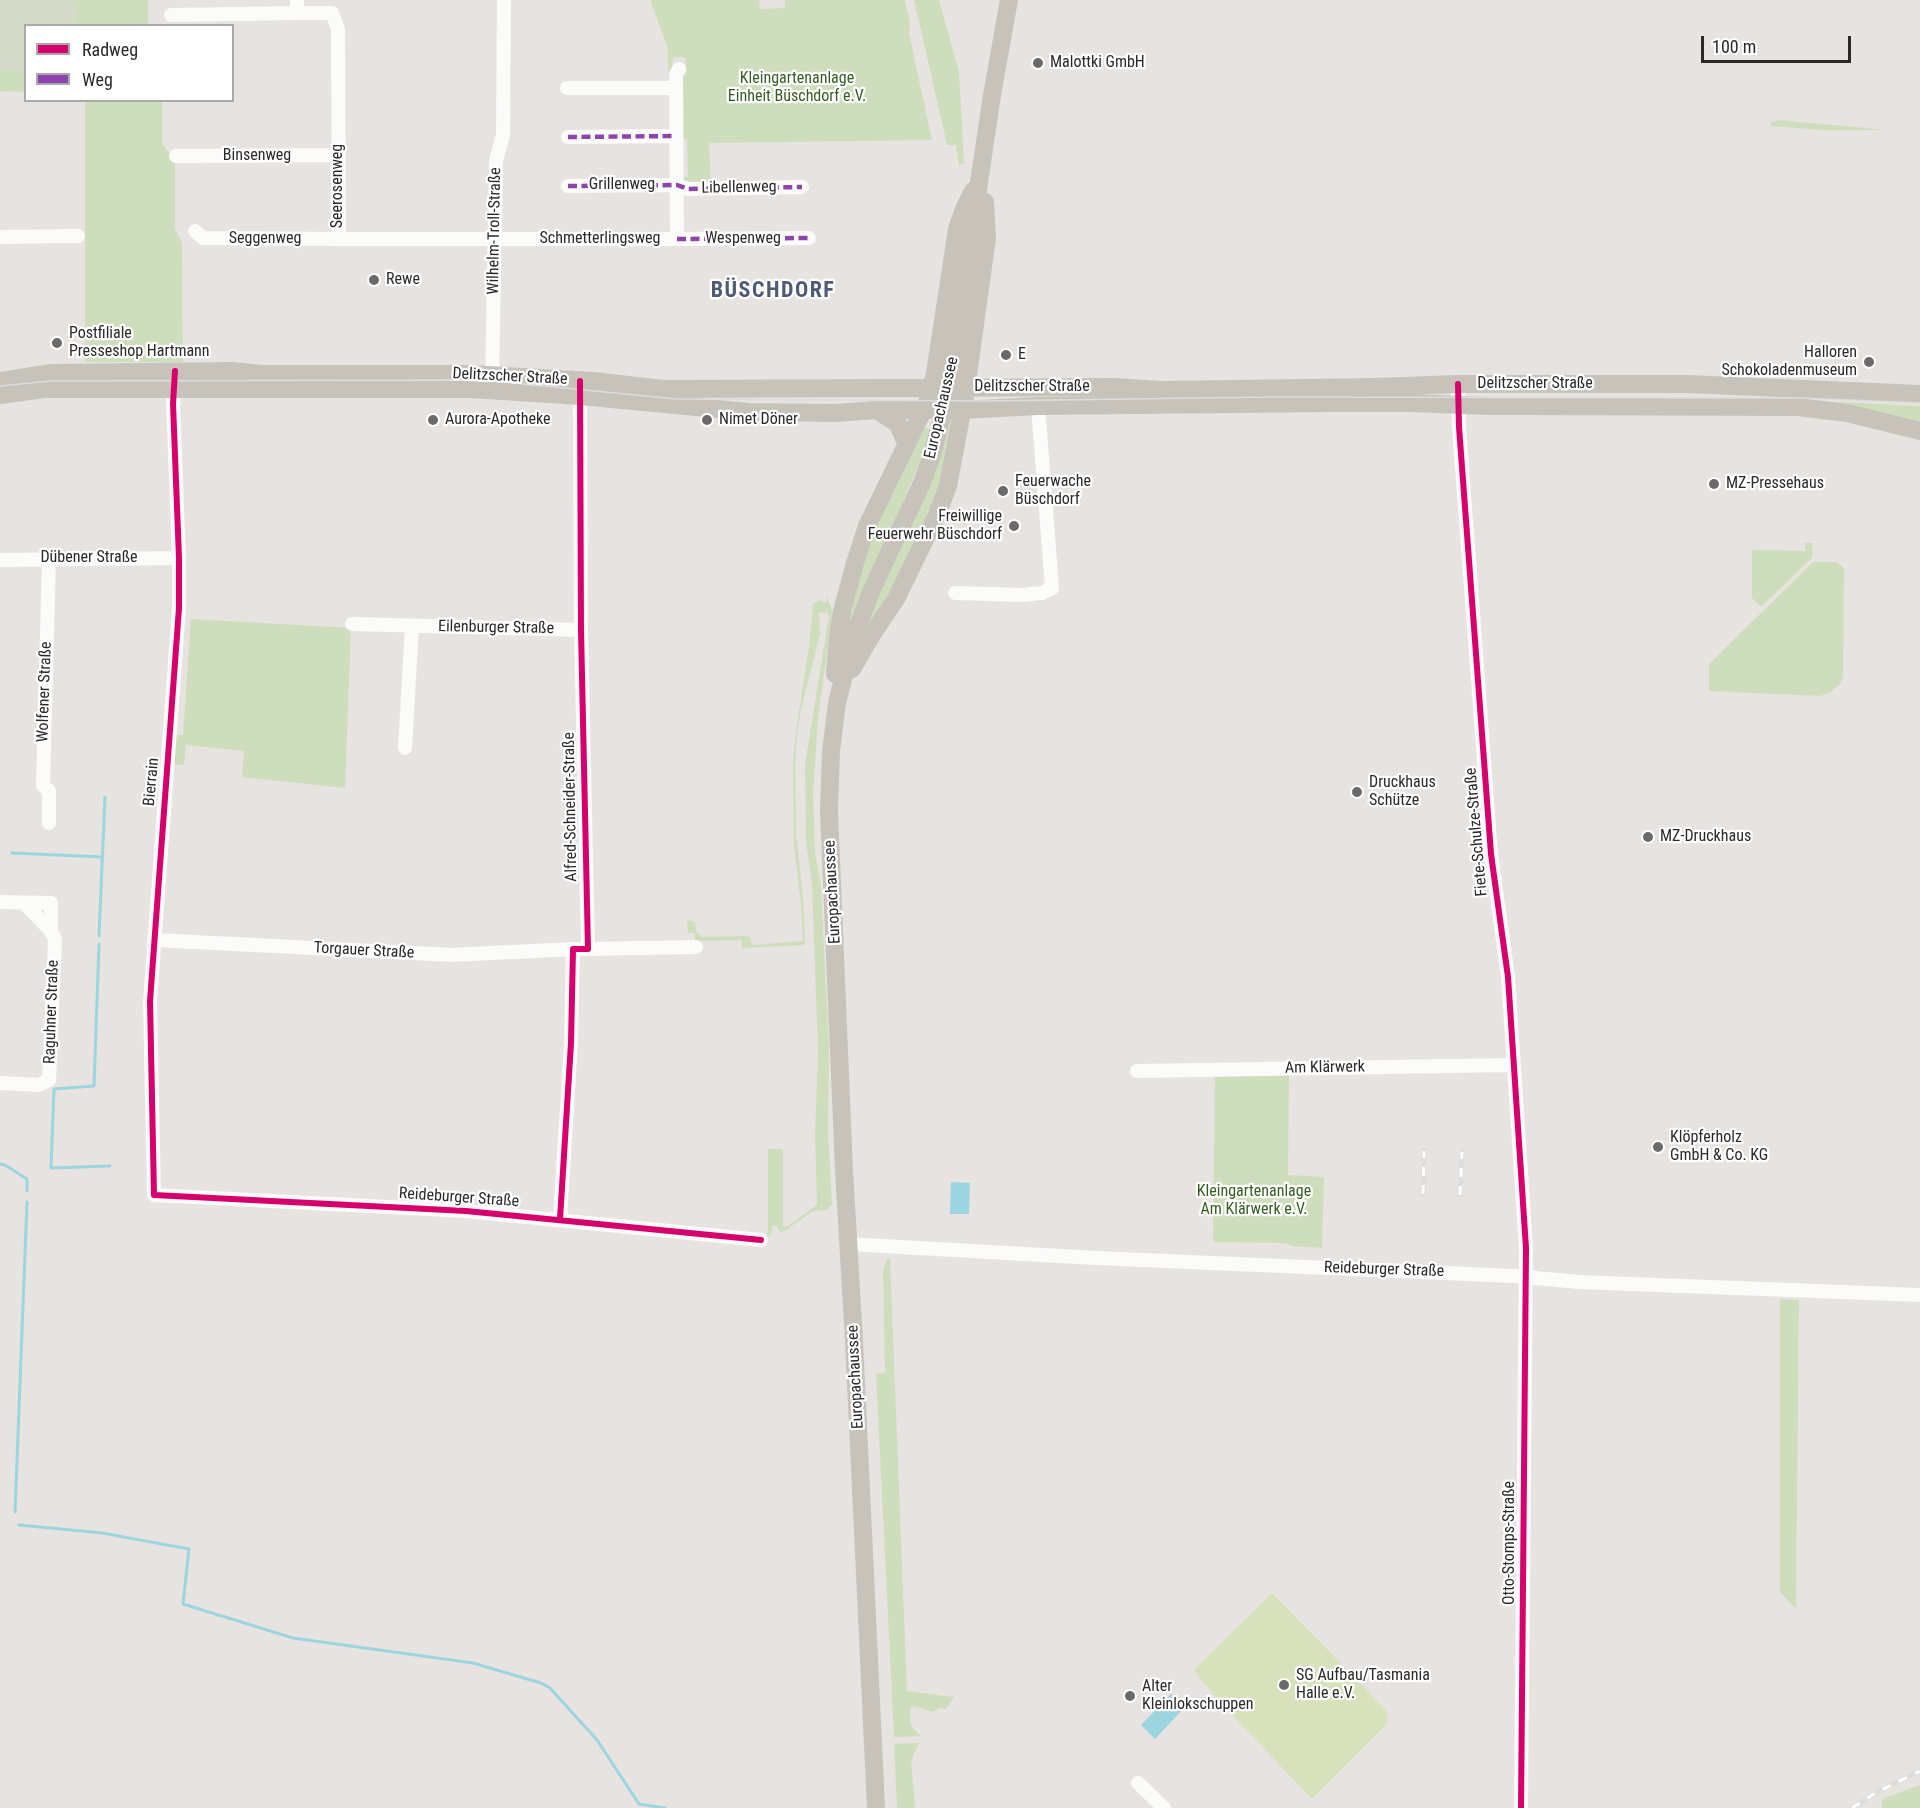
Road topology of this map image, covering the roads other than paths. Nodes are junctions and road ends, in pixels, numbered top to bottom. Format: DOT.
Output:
graph roads {
  1 [pos="504,0"];
  2 [pos="1009,0"];
  3 [pos="297,7"];
  4 [pos="171,15"];
  5 [pos="679,69"];
  6 [pos="567,88"];
  7 [pos="676,88"];
  8 [pos="676,136"];
  9 [pos="568,137"];
  10 [pos="338,155"];
  11 [pos="176,156"];
  12 [pos="981,173"];
  13 [pos="677,185"];
  14 [pos="567,186"];
  15 [pos="802,187"];
  16 [pos="195,231"];
  17 [pos="78,236"];
  18 [pos="0,237"];
  19 [pos="809,238"];
  20 [pos="339,239"];
  21 [pos="495,239"];
  22 [pos="677,239"];
  23 [pos="175,380"];
  24 [pos="0,381"];
  25 [pos="493,383"];
  26 [pos="1458,384"];
  27 [pos="935,387"];
  28 [pos="962,387"];
  29 [pos="580,388"];
  30 [pos="1920,394"];
  31 [pos="0,395"];
  32 [pos="1458,404"];
  33 [pos="1038,406"];
  34 [pos="876,410"];
  35 [pos="944,410"];
  36 [pos="1920,430"];
  37 [pos="906,443"];
  38 [pos="49,558"];
  39 [pos="179,558"];
  40 [pos="0,560"];
  41 [pos="955,593"];
  42 [pos="352,624"];
  43 [pos="412,626"];
  44 [pos="580,630"];
  45 [pos="837,703"];
  46 [pos="405,748"];
  47 [pos="49,823"];
  48 [pos="0,902"];
  49 [pos="24,903"];
  50 [pos="51,931"];
  51 [pos="154,940"];
  52 [pos="696,947"];
  53 [pos="573,949"];
  54 [pos="588,949"];
  55 [pos="1514,1065"];
  56 [pos="1137,1071"];
  57 [pos="0,1083"];
  58 [pos="154,1195"];
  59 [pos="560,1219"];
  60 [pos="761,1240"];
  61 [pos="848,1244"];
  62 [pos="1526,1278"];
  63 [pos="1920,1295"];
  64 [pos="1138,1783"];
  65 [pos="876,1808"];
  66 [pos="1164,1808"];
  67 [pos="1521,1808"];
  1 -- 21 [label="street, Wilhelm-Troll-Straße"];
  2 -- 12 [label="main road, Europachaussee"];
  3 -- 4 [label="street"];
  3 -- 10 [label="street, Seerosenweg"];
  5 -- 7 [label="street, Schmetterlingsweg"];
  6 -- 7 [label="street"];
  7 -- 8 [label="street, Schmetterlingsweg"];
  8 -- 9 [label="street"];
  8 -- 13 [label="street, Schmetterlingsweg"];
  10 -- 11 [label="street, Binsenweg"];
  10 -- 20 [label="street, Seerosenweg"];
  12 -- 27 [label="main road"];
  12 -- 28 [label="main road"];
  12 -- 45 [label="main road, Europachaussee"];
  13 -- 14 [label="street, Grillenweg"];
  13 -- 15 [label="street, Libellenweg"];
  13 -- 22 [label="street, Schmetterlingsweg"];
  16 -- 20 [label="street, Seggenweg"];
  17 -- 18 [label="street"];
  19 -- 22 [label="street, Wespenweg"];
  20 -- 21 [label="street, Seerosenweg"];
  21 -- 22 [label="street, Schmetterlingsweg"];
  21 -- 25 [label="street, Wilhelm-Troll-Straße"];
  23 -- 24 [label="main road, Delitzscher Straße"];
  23 -- 25 [label="main road, Delitzscher Straße"];
  23 -- 31 [label="main road, Delitzscher Straße"];
  23 -- 39 [label="street, Bierrain"];
  25 -- 29 [label="main road, Delitzscher Straße"];
  26 -- 28 [label="main road, Delitzscher Straße"];
  26 -- 30 [label="main road, Delitzscher Straße"];
  26 -- 32 [label="street, Fiete-Schulze-Straße"];
  27 -- 28 [label="main road, Delitzscher Straße"];
  27 -- 29 [label="main road, Delitzscher Straße"];
  27 -- 35 [label="main road"];
  28 -- 35 [label="main road"];
  29 -- 34 [label="main road, Delitzscher Straße"];
  29 -- 44 [label="street, Alfred-Schneider-Straße"];
  32 -- 33 [label="main road, Delitzscher Straße"];
  32 -- 36 [label="main road, Delitzscher Straße"];
  32 -- 55 [label="street, Fiete-Schulze-Straße"];
  33 -- 35 [label="main road, Delitzscher Straße"];
  33 -- 41 [label="street, Delitzscher Straße"];
  34 -- 35 [label="main road, Delitzscher Straße"];
  34 -- 37 [label="main road"];
  35 -- 37 [label="main road"];
  35 -- 45 [label="main road"];
  37 -- 45 [label="main road"];
  38 -- 39 [label="street, Dübener Straße"];
  38 -- 40 [label="street, Dübener Straße"];
  38 -- 47 [label="street, Wolfener Straße"];
  39 -- 51 [label="street, Bierrain"];
  42 -- 43 [label="street, Eilenburger Straße"];
  43 -- 44 [label="street, Eilenburger Straße"];
  43 -- 46 [label="street"];
  44 -- 54 [label="street, Alfred-Schneider-Straße"];
  45 -- 61 [label="main road, Europachaussee"];
  48 -- 49 [label="street, Raguhner Straße"];
  49 -- 50 [label="street"];
  49 -- 50 [label="street, Raguhner Straße"];
  50 -- 57 [label="street, Raguhner Straße"];
  51 -- 53 [label="street, Torgauer Straße"];
  51 -- 58 [label="street, Bierrain"];
  52 -- 54 [label="street"];
  53 -- 54 [label="street"];
  53 -- 59 [label="street"];
  55 -- 56 [label="street, Am Klärwerk"];
  55 -- 62 [label="street, Fiete-Schulze-Straße"];
  58 -- 59 [label="street, Reideburger Straße"];
  59 -- 60 [label="street, Reideburger Straße"];
  61 -- 62 [label="street, Reideburger Straße"];
  61 -- 65 [label="main road, Europachaussee"];
  62 -- 63 [label="street, Reideburger Straße"];
  62 -- 67 [label="street, Otto-Stomps-Straße"];
  64 -- 66 [label="street"];
}
